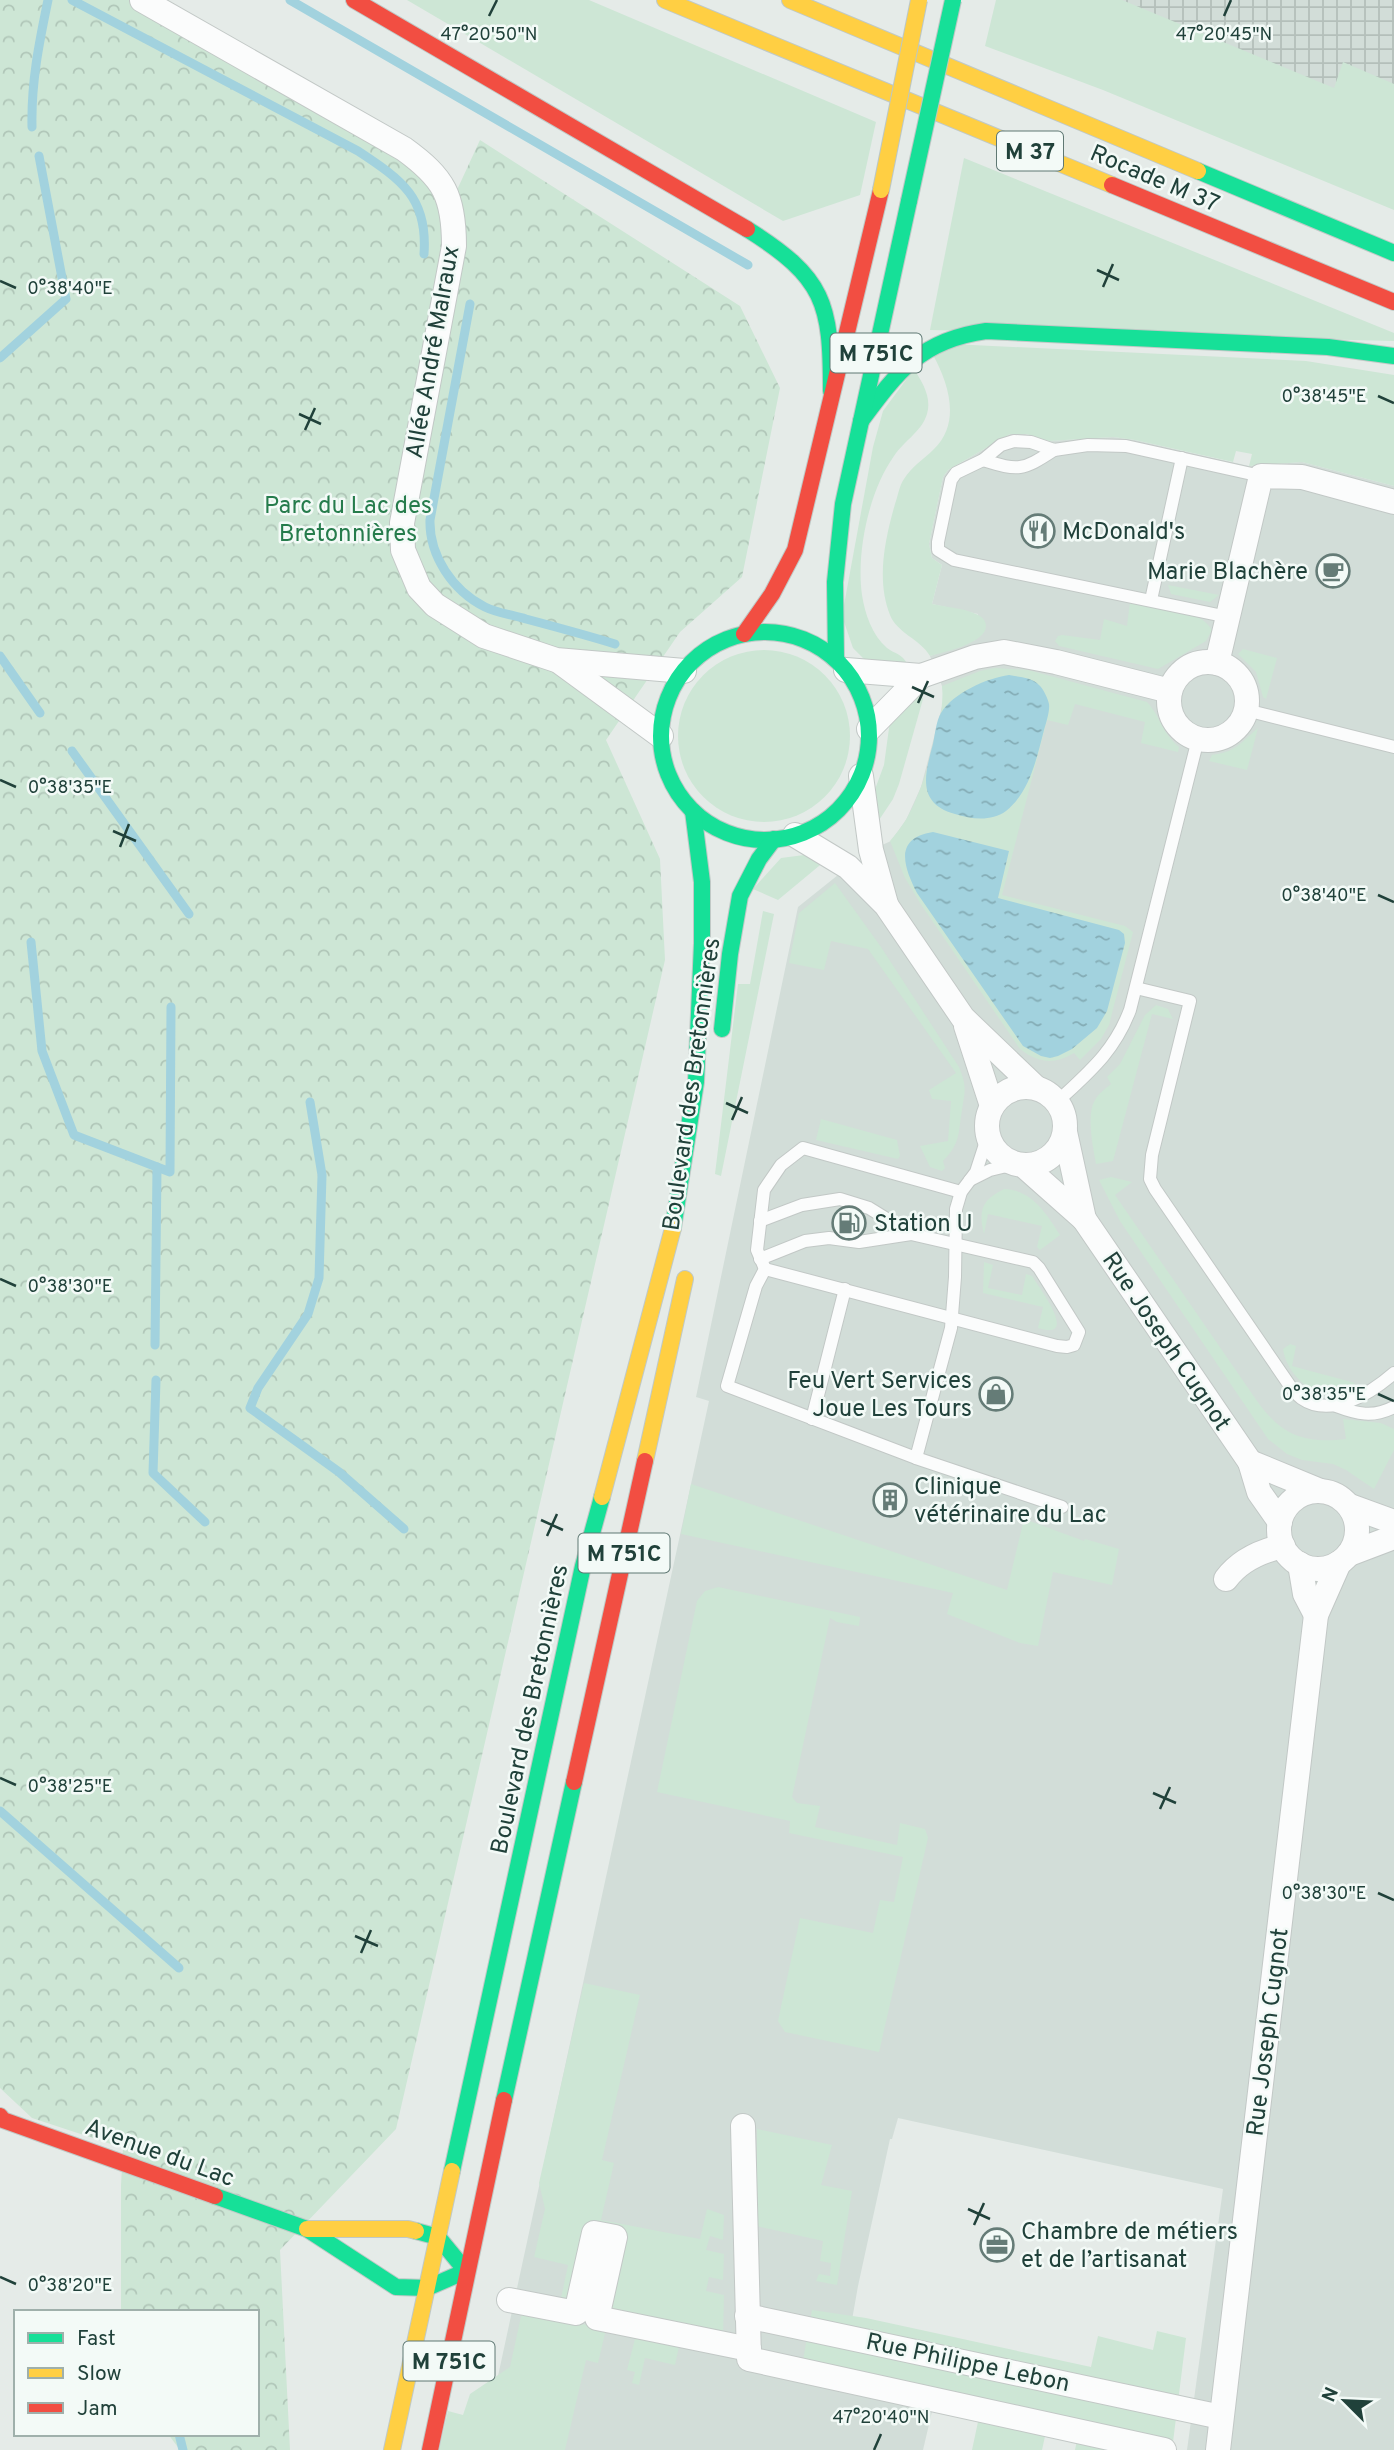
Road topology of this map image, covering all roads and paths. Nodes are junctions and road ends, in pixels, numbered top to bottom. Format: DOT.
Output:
graph roads {
  1 [pos="142,0"];
  2 [pos="354,0"];
  3 [pos="665,0"];
  4 [pos="789,0"];
  5 [pos="919,0"];
  6 [pos="953,0"];
  7 [pos="1394,253"];
  8 [pos="1394,302"];
  9 [pos="1394,356"];
  10 [pos="831,391"];
  11 [pos="861,421"];
  12 [pos="1054,450"];
  13 [pos="1182,458"];
  14 [pos="983,460"];
  15 [pos="1261,476"];
  16 [pos="1394,502"];
  17 [pos="1151,600"];
  18 [pos="1228,617"];
  19 [pos="744,634"];
  20 [pos="556,660"];
  21 [pos="1217,663"];
  22 [pos="841,664"];
  23 [pos="684,671"];
  24 [pos="921,676"];
  25 [pos="1170,691"];
  26 [pos="1246,710"];
  27 [pos="869,729"];
  28 [pos="661,736"];
  29 [pos="1198,739"];
  30 [pos="1394,747"];
  31 [pos="861,776"];
  32 [pos="693,811"];
  33 [pos="784,837"];
  34 [pos="886,905"];
  35 [pos="1136,988"];
  36 [pos="963,1018"];
  37 [pos="720,1049"];
  38 [pos="1035,1087"];
  39 [pos="1057,1102"];
  40 [pos="992,1107"];
  41 [pos="1065,1132"];
  42 [pos="988,1135"];
  43 [pos="1019,1164"];
  44 [pos="970,1180"];
  45 [pos="961,1192"];
  46 [pos="1084,1219"];
  47 [pos="760,1221"];
  48 [pos="911,1234"];
  49 [pos="956,1243"];
  50 [pos="689,1262"];
  51 [pos="763,1264"];
  52 [pos="845,1289"];
  53 [pos="953,1318"];
  54 [pos="1394,1373"];
  55 [pos="1336,1406"];
  56 [pos="1394,1407"];
  57 [pos="812,1419"];
  58 [pos="916,1458"];
  59 [pos="1250,1462"];
  60 [pos="1318,1490"];
  61 [pos="1350,1506"];
  62 [pos="1062,1507"];
  63 [pos="1394,1522"];
  64 [pos="1394,1537"];
  65 [pos="1288,1544"];
  66 [pos="1344,1558"];
  67 [pos="1226,1579"];
  68 [pos="1316,1615"];
  69 [pos="1,2121"];
  70 [pos="743,2126"];
  71 [pos="307,2229"];
  72 [pos="438,2237"];
  73 [pos="466,2271"];
  74 [pos="427,2288"];
  75 [pos="509,2300"];
  76 [pos="747,2316"];
  77 [pos="748,2349"];
  78 [pos="1222,2417"];
  79 [pos="392,2450"];
  80 [pos="430,2450"];
  81 [pos="1164,2450"];
  82 [pos="1218,2450"];
  1 -- 20 [label="street, Allée André Malraux"];
  2 -- 10 [label="main road"];
  3 -- 8 [label="main road, Rocade M 37 / M 37"];
  4 -- 7 [label="main road, Rocade M 37 / M 37"];
  5 -- 10 [label="main road, M 751C, bridge"];
  6 -- 11 [label="main road, M 751C, bridge"];
  9 -- 11 [label="main road"];
  10 -- 19 [label="main road, M 751C"];
  11 -- 22 [label="main road, M 751C"];
  12 -- 13 [label="lane"];
  12 -- 14 [label="lane"];
  12 -- 14 [label="lane"];
  13 -- 15 [label="lane"];
  13 -- 17 [label="lane"];
  14 -- 17 [label="lane"];
  15 -- 16 [label="street"];
  15 -- 18 [label="street"];
  17 -- 18 [label="lane"];
  18 -- 21 [label="street"];
  19 -- 22 [label="main road, M 751C"];
  19 -- 23 [label="main road, M 751C"];
  20 -- 23 [label="street, Allée André Malraux"];
  20 -- 28 [label="street, Allée André Malraux"];
  21 -- 25 [label="street"];
  21 -- 26 [label="street"];
  22 -- 24 [label="street"];
  22 -- 27 [label="main road, M 751C"];
  23 -- 28 [label="main road, M 751C"];
  24 -- 25 [label="street"];
  24 -- 27 [label="street"];
  25 -- 29 [label="street"];
  26 -- 29 [label="street"];
  26 -- 30 [label="lane"];
  27 -- 31 [label="main road, M 751C"];
  28 -- 32 [label="main road, M 751C"];
  29 -- 35 [label="lane"];
  31 -- 33 [label="main road, M 751C"];
  31 -- 34 [label="street"];
  32 -- 33 [label="main road, M 751C"];
  32 -- 72 [label="main road, Boulevard des Bretonnières / M 751C"];
  33 -- 34 [label="street"];
  33 -- 37 [label="main road, Boulevard des Bretonnières / M 751C"];
  34 -- 36 [label="street"];
  35 -- 39 [label="lane"];
  35 -- 55 [label="lane"];
  36 -- 38 [label="street"];
  36 -- 40 [label="street"];
  38 -- 39 [label="street"];
  38 -- 40 [label="street"];
  39 -- 41 [label="street"];
  40 -- 42 [label="street"];
  41 -- 43 [label="street"];
  41 -- 46 [label="street, Rue Joseph Cugnot"];
  42 -- 43 [label="street"];
  42 -- 44 [label="lane"];
  43 -- 44 [label="lane"];
  43 -- 46 [label="street, Rue Joseph Cugnot"];
  44 -- 45 [label="lane"];
  45 -- 47 [label="lane"];
  45 -- 49 [label="lane"];
  46 -- 59 [label="street, Rue Joseph Cugnot"];
  47 -- 48 [label="lane"];
  47 -- 51 [label="lane"];
  48 -- 49 [label="lane"];
  48 -- 51 [label="lane"];
  49 -- 53 [label="lane"];
  49 -- 53 [label="lane"];
  50 -- 73 [label="main road, Boulevard des Bretonnières / M 751C"];
  51 -- 52 [label="lane"];
  51 -- 57 [label="lane"];
  52 -- 53 [label="lane"];
  52 -- 57 [label="lane"];
  53 -- 58 [label="lane"];
  54 -- 55 [label="lane"];
  55 -- 56 [label="lane"];
  57 -- 58 [label="lane"];
  58 -- 62 [label="lane"];
  59 -- 60 [label="street"];
  59 -- 65 [label="street, Rue Joseph Cugnot"];
  60 -- 61 [label="street"];
  60 -- 65 [label="street"];
  61 -- 63 [label="street"];
  61 -- 66 [label="street"];
  64 -- 66 [label="street"];
  65 -- 66 [label="street"];
  65 -- 67 [label="street"];
  65 -- 68 [label="street, Rue Joseph Cugnot"];
  66 -- 68 [label="street, Rue Joseph Cugnot"];
  68 -- 78 [label="street, Rue Joseph Cugnot"];
  69 -- 71 [label="main road, Avenue du Lac"];
  70 -- 76 [label="street"];
  71 -- 72 [label="main road, Avenue du Lac"];
  71 -- 74 [label="main road, Avenue du Lac"];
  72 -- 73 [label="main road"];
  72 -- 74 [label="main road, Boulevard des Bretonnières / M 751C"];
  73 -- 74 [label="main road, Avenue du Lac"];
  73 -- 80 [label="main road, Boulevard des Bretonnières / M 751C"];
  74 -- 79 [label="main road, Boulevard des Bretonnières / M 751C"];
  75 -- 77 [label="street, Rue Philippe Lebon"];
  76 -- 77 [label="street"];
  76 -- 78 [label="street, Rue Philippe Lebon"];
  77 -- 81 [label="street, Rue Philippe Lebon"];
  78 -- 82 [label="street, Rue Joseph Cugnot"];
}
